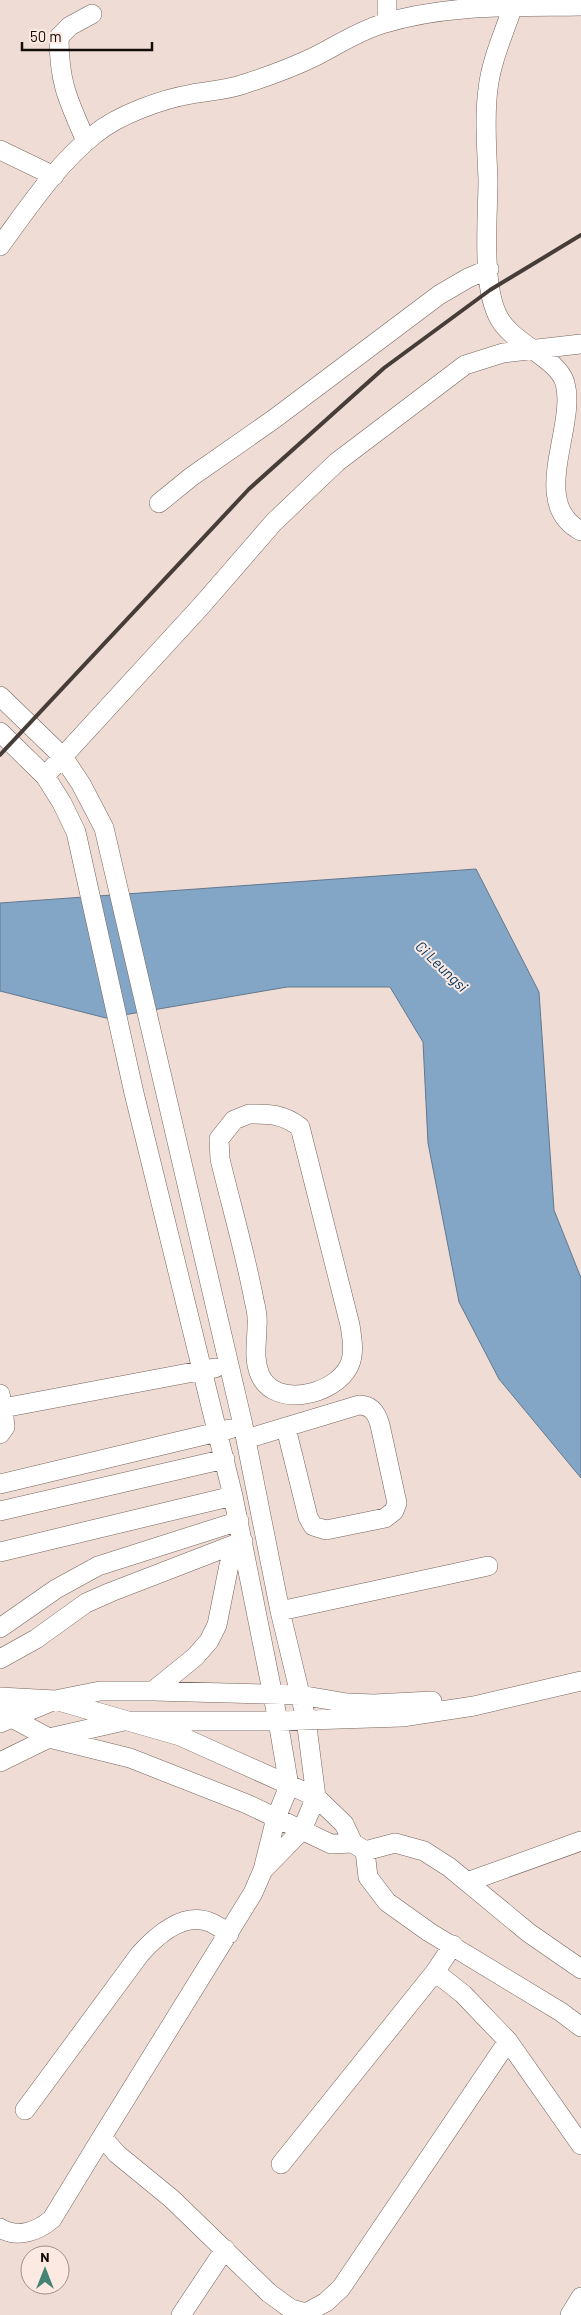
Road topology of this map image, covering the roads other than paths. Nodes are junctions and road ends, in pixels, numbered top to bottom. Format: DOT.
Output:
graph roads {
  1 [pos="387,0"];
  2 [pos="513,3"];
  3 [pos="581,6"];
  4 [pos="92,14"];
  5 [pos="387,22"];
  6 [pos="86,141"];
  7 [pos="0,150"];
  8 [pos="54,176"];
  9 [pos="0,246"];
  10 [pos="489,269"];
  11 [pos="581,344"];
  12 [pos="531,350"];
  13 [pos="159,503"];
  14 [pos="581,531"];
  15 [pos="0,696"];
  16 [pos="0,732"];
  17 [pos="63,757"];
  18 [pos="45,776"];
  19 [pos="255,1359"];
  20 [pos="229,1365"];
  21 [pos="203,1370"];
  22 [pos="2,1401"];
  23 [pos="286,1428"];
  24 [pos="219,1432"];
  25 [pos="244,1432"];
  26 [pos="0,1434"];
  27 [pos="225,1459"];
  28 [pos="0,1484"];
  29 [pos="234,1496"];
  30 [pos="0,1512"];
  31 [pos="239,1521"];
  32 [pos="243,1543"];
  33 [pos="0,1552"];
  34 [pos="488,1566"];
  35 [pos="280,1611"];
  36 [pos="0,1628"];
  37 [pos="0,1660"];
  38 [pos="581,1669"];
  39 [pos="581,1681"];
  40 [pos="152,1691"];
  41 [pos="274,1695"];
  42 [pos="300,1695"];
  43 [pos="0,1698"];
  44 [pos="54,1700"];
  45 [pos="306,1719"];
  46 [pos="5,1720"];
  47 [pos="124,1721"];
  48 [pos="278,1721"];
  49 [pos="48,1738"];
  50 [pos="0,1762"];
  51 [pos="289,1786"];
  52 [pos="316,1797"];
  53 [pos="276,1818"];
  54 [pos="302,1830"];
  55 [pos="581,1841"];
  56 [pos="359,1847"];
  57 [pos="263,1870"];
  58 [pos="467,1882"];
  59 [pos="229,1934"];
  60 [pos="453,1945"];
  61 [pos="581,1969"];
  62 [pos="436,1972"];
  63 [pos="581,2027"];
  64 [pos="508,2041"];
  65 [pos="26,2110"];
  66 [pos="102,2137"];
  67 [pos="581,2145"];
  68 [pos="281,2164"];
  69 [pos="1,2232"];
  70 [pos="225,2249"];
  71 [pos="581,2297"];
  72 [pos="180,2315"];
  73 [pos="570,2315"];
  1 -- 5 [label="street"];
  2 -- 3 [label="street"];
  2 -- 5 [label="street"];
  2 -- 10 [label="street"];
  4 -- 6 [label="street"];
  5 -- 6 [label="street"];
  6 -- 8 [label="street"];
  7 -- 8 [label="street"];
  8 -- 9 [label="street"];
  10 -- 12 [label="street"];
  10 -- 13 [label="street"];
  11 -- 12 [label="street"];
  12 -- 14 [label="street"];
  12 -- 17 [label="street"];
  15 -- 17 [label="street"];
  16 -- 18 [label="street"];
  17 -- 18 [label="street"];
  17 -- 20 [label="street"];
  18 -- 21 [label="street"];
  19 -- 19 [label="street"];
  19 -- 20 [label="street"];
  20 -- 21 [label="street"];
  20 -- 25 [label="street"];
  21 -- 22 [label="street"];
  21 -- 24 [label="street"];
  22 -- 26 [label="street"];
  23 -- 23 [label="street"];
  23 -- 25 [label="street"];
  24 -- 25 [label="street"];
  24 -- 27 [label="street"];
  24 -- 28 [label="street"];
  25 -- 35 [label="street"];
  27 -- 29 [label="street"];
  27 -- 30 [label="street"];
  29 -- 31 [label="street"];
  29 -- 33 [label="street"];
  31 -- 32 [label="street"];
  31 -- 36 [label="street"];
  32 -- 37 [label="street"];
  32 -- 40 [label="street"];
  32 -- 41 [label="street"];
  34 -- 35 [label="street"];
  35 -- 42 [label="street"];
  38 -- 42 [label="street"];
  39 -- 45 [label="street"];
  40 -- 41 [label="street"];
  40 -- 44 [label="street"];
  41 -- 42 [label="street"];
  41 -- 48 [label="street"];
  42 -- 45 [label="street"];
  43 -- 44 [label="street"];
  43 -- 46 [label="street"];
  44 -- 46 [label="street"];
  44 -- 47 [label="street"];
  45 -- 48 [label="street"];
  45 -- 52 [label="street"];
  46 -- 49 [label="street"];
  47 -- 48 [label="street"];
  47 -- 49 [label="street"];
  47 -- 51 [label="street"];
  48 -- 51 [label="street"];
  49 -- 50 [label="street"];
  49 -- 53 [label="street"];
  51 -- 52 [label="street"];
  51 -- 53 [label="street"];
  52 -- 54 [label="street"];
  52 -- 56 [label="street"];
  53 -- 54 [label="street"];
  53 -- 57 [label="street"];
  54 -- 56 [label="street"];
  54 -- 57 [label="street"];
  55 -- 58 [label="street"];
  56 -- 58 [label="street"];
  56 -- 60 [label="street"];
  57 -- 59 [label="street"];
  58 -- 61 [label="street"];
  59 -- 65 [label="street"];
  59 -- 66 [label="street"];
  60 -- 62 [label="street"];
  60 -- 63 [label="street"];
  62 -- 64 [label="street"];
  62 -- 68 [label="street"];
  64 -- 67 [label="street"];
  64 -- 70 [label="street"];
  66 -- 69 [label="street"];
  66 -- 70 [label="street"];
  70 -- 72 [label="street"];
  71 -- 73 [label="street"];
}
